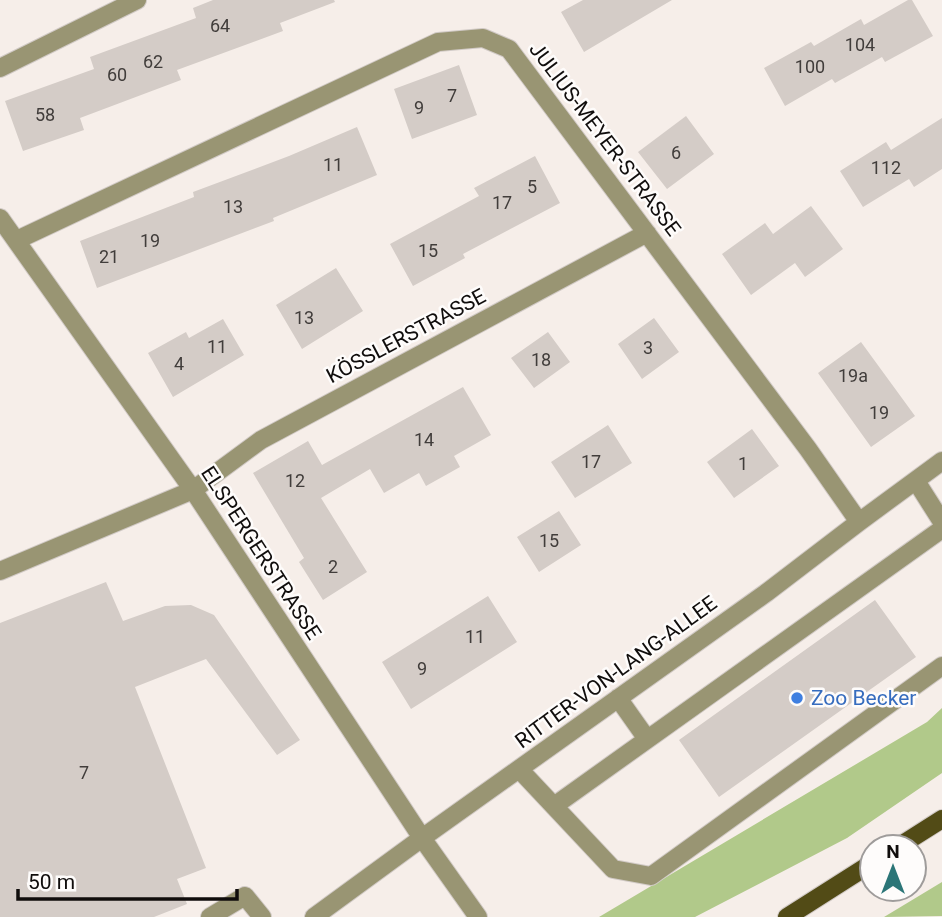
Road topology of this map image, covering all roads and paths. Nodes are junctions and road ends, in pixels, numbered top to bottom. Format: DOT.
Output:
graph roads {
  1 [pos="137,0"];
  2 [pos="0,68"];
  3 [pos="0,218"];
  4 [pos="648,233"];
  5 [pos="17,240"];
  6 [pos="942,461"];
  7 [pos="915,481"];
  8 [pos="193,490"];
  9 [pos="859,522"];
  10 [pos="942,522"];
  11 [pos="942,529"];
  12 [pos="0,571"];
  13 [pos="942,666"];
  14 [pos="618,698"];
  15 [pos="648,739"];
  16 [pos="519,769"];
  17 [pos="554,806"];
  18 [pos="942,819"];
  19 [pos="920,833"];
  20 [pos="422,838"];
  21 [pos="858,872"];
  22 [pos="210,917"];
  23 [pos="262,917"];
  24 [pos="314,917"];
  25 [pos="478,917"];
  26 [pos="788,917"];
  1 -- 2 [label="street"];
  3 -- 5 [label="street, ELSPERGERSTRASSE"];
  4 -- 5 [label="street, JULIUS-MEYER-STRASSE"];
  4 -- 8 [label="street, KÖSSLERSTRASSE"];
  4 -- 9 [label="street, JULIUS-MEYER-STRASSE"];
  5 -- 8 [label="street, ELSPERGERSTRASSE"];
  6 -- 7 [label="street, RITTER-VON-LANG-ALLEE"];
  7 -- 9 [label="street, RITTER-VON-LANG-ALLEE"];
  7 -- 10 [label="street"];
  8 -- 12 [label="street, KÖSSLERSTRASSE"];
  8 -- 20 [label="street, ELSPERGERSTRASSE"];
  9 -- 14 [label="street, RITTER-VON-LANG-ALLEE"];
  11 -- 15 [label="street"];
  13 -- 17 [label="street"];
  14 -- 15 [label="street"];
  14 -- 16 [label="street, RITTER-VON-LANG-ALLEE"];
  15 -- 17 [label="street"];
  16 -- 17 [label="street"];
  16 -- 20 [label="street, RITTER-VON-LANG-ALLEE"];
  18 -- 19 [label="main road"];
  20 -- 24 [label="street, RITTER-VON-LANG-ALLEE"];
  20 -- 25 [label="street, ELSPERGERSTRASSE"];
  21 -- 26 [label="main road"];
  22 -- 23 [label="street"];
}
